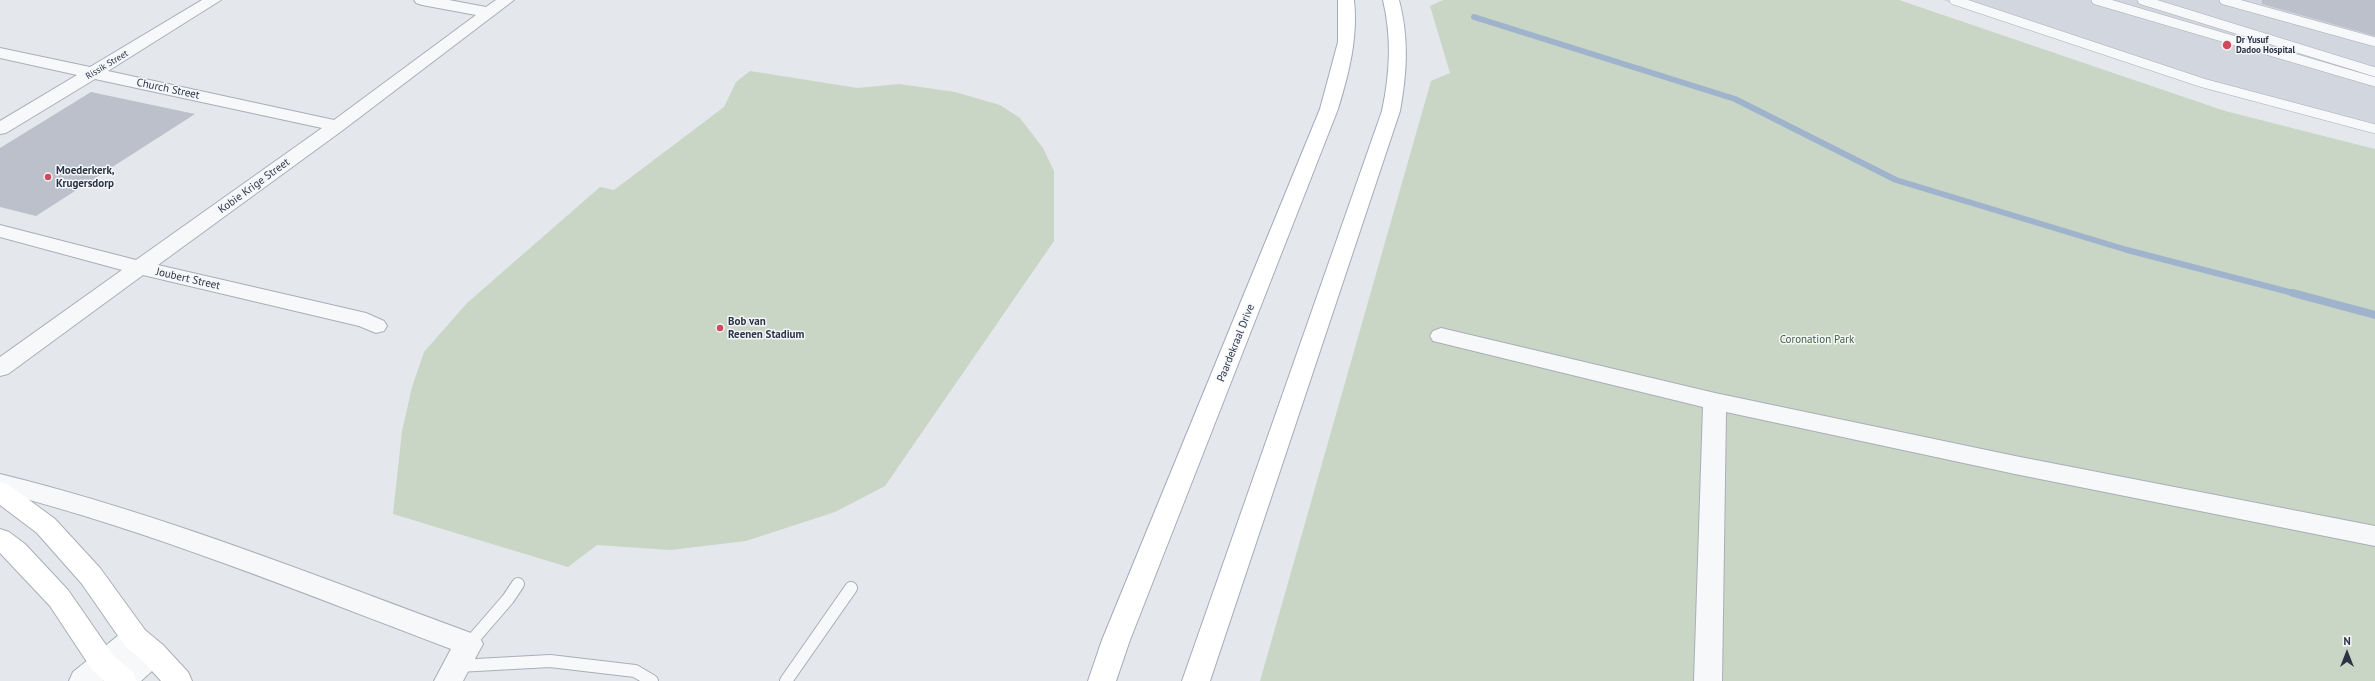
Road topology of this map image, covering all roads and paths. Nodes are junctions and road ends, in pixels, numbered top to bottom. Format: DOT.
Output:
graph roads {
  1 [pos="213,0"];
  2 [pos="422,0"];
  3 [pos="1346,0"];
  4 [pos="1409,0"];
  5 [pos="1954,0"];
  6 [pos="2096,0"];
  7 [pos="2142,0"];
  8 [pos="2224,0"];
  9 [pos="499,3"];
  10 [pos="1394,9"];
  11 [pos="2375,42"];
  12 [pos="0,53"];
  13 [pos="2375,72"];
  14 [pos="93,73"];
  15 [pos="2375,82"];
  16 [pos="337,126"];
  17 [pos="0,129"];
  18 [pos="2375,129"];
  19 [pos="0,231"];
  20 [pos="141,268"];
  21 [pos="376,326"];
  22 [pos="1441,336"];
  23 [pos="0,368"];
  24 [pos="1716,401"];
  25 [pos="0,484"];
  26 [pos="0,492"];
  27 [pos="2375,536"];
  28 [pos="0,539"];
  29 [pos="518,584"];
  30 [pos="851,588"];
  31 [pos="144,646"];
  32 [pos="458,664"];
  33 [pos="118,676"];
  34 [pos="83,681"];
  35 [pos="178,681"];
  36 [pos="652,681"];
  37 [pos="786,681"];
  38 [pos="1102,681"];
  39 [pos="1196,681"];
  40 [pos="1708,681"];
  1 -- 14 [label="street, Rissik Street"];
  2 -- 9 [label="street"];
  3 -- 38 [label="main road, Paardekraal Drive"];
  4 -- 10 [label="main road"];
  5 -- 18 [label="lane"];
  6 -- 15 [label="lane"];
  7 -- 13 [label="lane"];
  8 -- 11 [label="lane"];
  9 -- 16 [label="street, Kobie Krige Street"];
  10 -- 39 [label="main road"];
  12 -- 14 [label="street, Church Street"];
  14 -- 16 [label="street, Church Street"];
  14 -- 17 [label="street, Rissik Street"];
  16 -- 20 [label="street, Kobie Krige Street"];
  19 -- 20 [label="street, Joubert Street"];
  20 -- 21 [label="street, Joubert Street"];
  20 -- 23 [label="street, Kobie Krige Street"];
  22 -- 24 [label="street"];
  24 -- 27 [label="street"];
  24 -- 40 [label="street"];
  25 -- 32 [label="street"];
  26 -- 31 [label="main road"];
  28 -- 33 [label="main road"];
  29 -- 32 [label="lane"];
  30 -- 37 [label="lane"];
  31 -- 33 [label="street"];
  31 -- 35 [label="main road"];
  32 -- 36 [label="lane"];
  33 -- 34 [label="street"];
}
